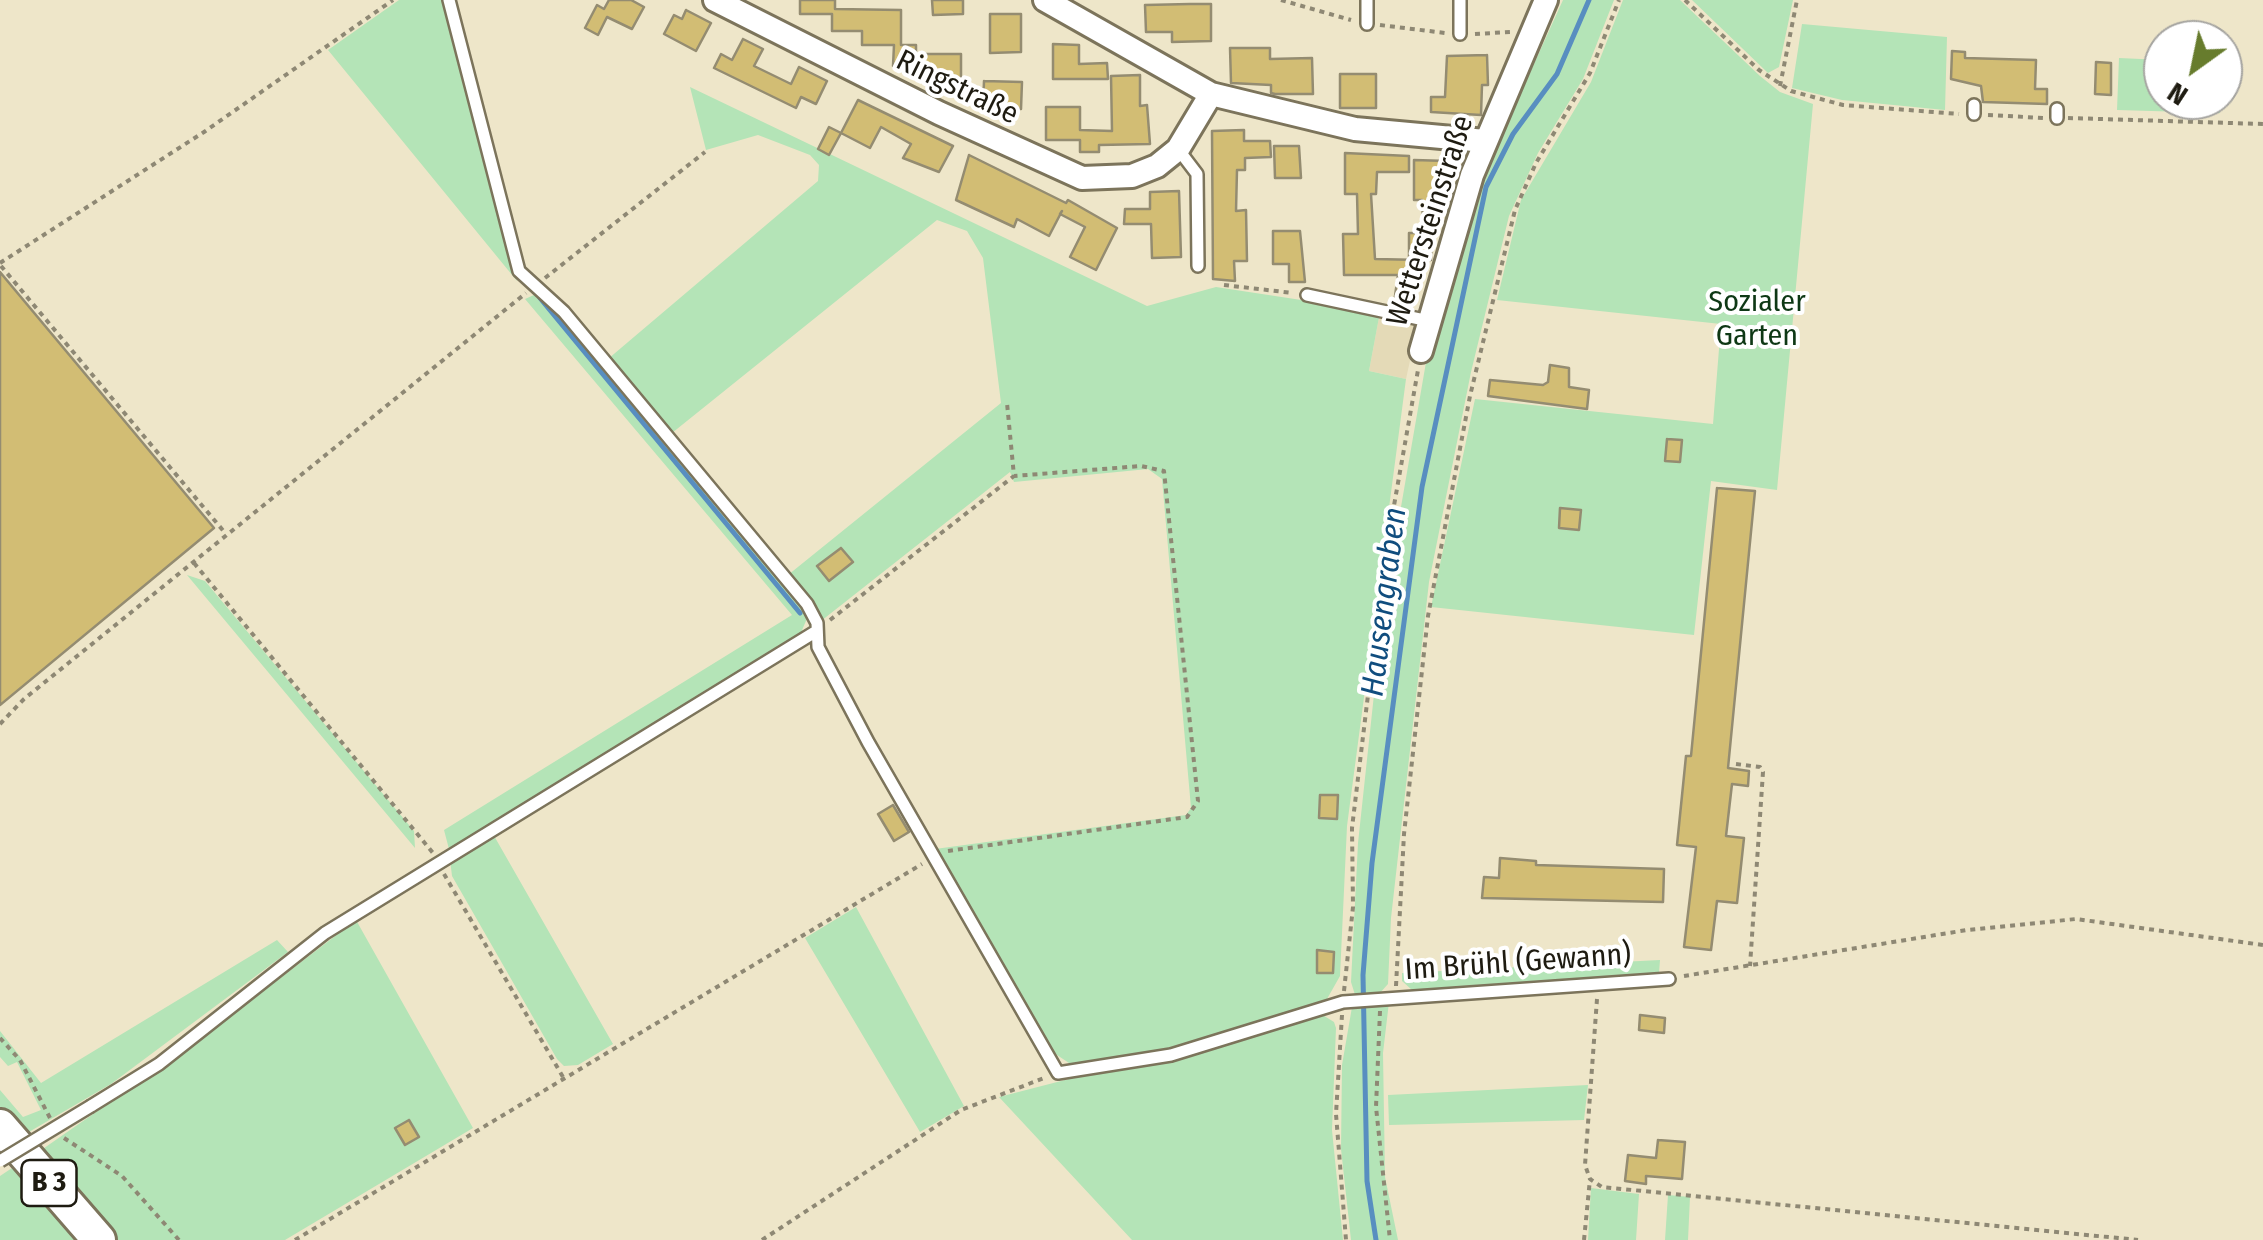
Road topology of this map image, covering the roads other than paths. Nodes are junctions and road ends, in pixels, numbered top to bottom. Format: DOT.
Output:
graph roads {
  1 [pos="448,0"];
  2 [pos="714,0"];
  3 [pos="1045,0"];
  4 [pos="1367,0"];
  5 [pos="1460,0"];
  6 [pos="1546,0"];
  7 [pos="1367,24"];
  8 [pos="1460,34"];
  9 [pos="1210,94"];
  10 [pos="1485,140"];
  11 [pos="1178,149"];
  12 [pos="1198,266"];
  13 [pos="1308,295"];
  14 [pos="1429,321"];
  15 [pos="1421,351"];
  16 [pos="815,632"];
  17 [pos="1669,978"];
  18 [pos="0,1126"];
  19 [pos="0,1161"];
  20 [pos="98,1240"];
  1 -- 16 [label="lane"];
  2 -- 11 [label="street, Ringstraße"];
  3 -- 9 [label="street"];
  4 -- 7 [label="lane"];
  5 -- 8 [label="lane"];
  6 -- 10 [label="street, Wettersteinstraße"];
  9 -- 10 [label="street"];
  9 -- 11 [label="street, Ringstraße"];
  10 -- 14 [label="street, Wettersteinstraße"];
  11 -- 12 [label="lane"];
  13 -- 14 [label="lane"];
  14 -- 15 [label="street, Wettersteinstraße"];
  16 -- 17 [label="lane, Im Brühl (Gewann)"];
  16 -- 19 [label="lane, bridge"];
  18 -- 20 [label="main road, B 3"];
}
